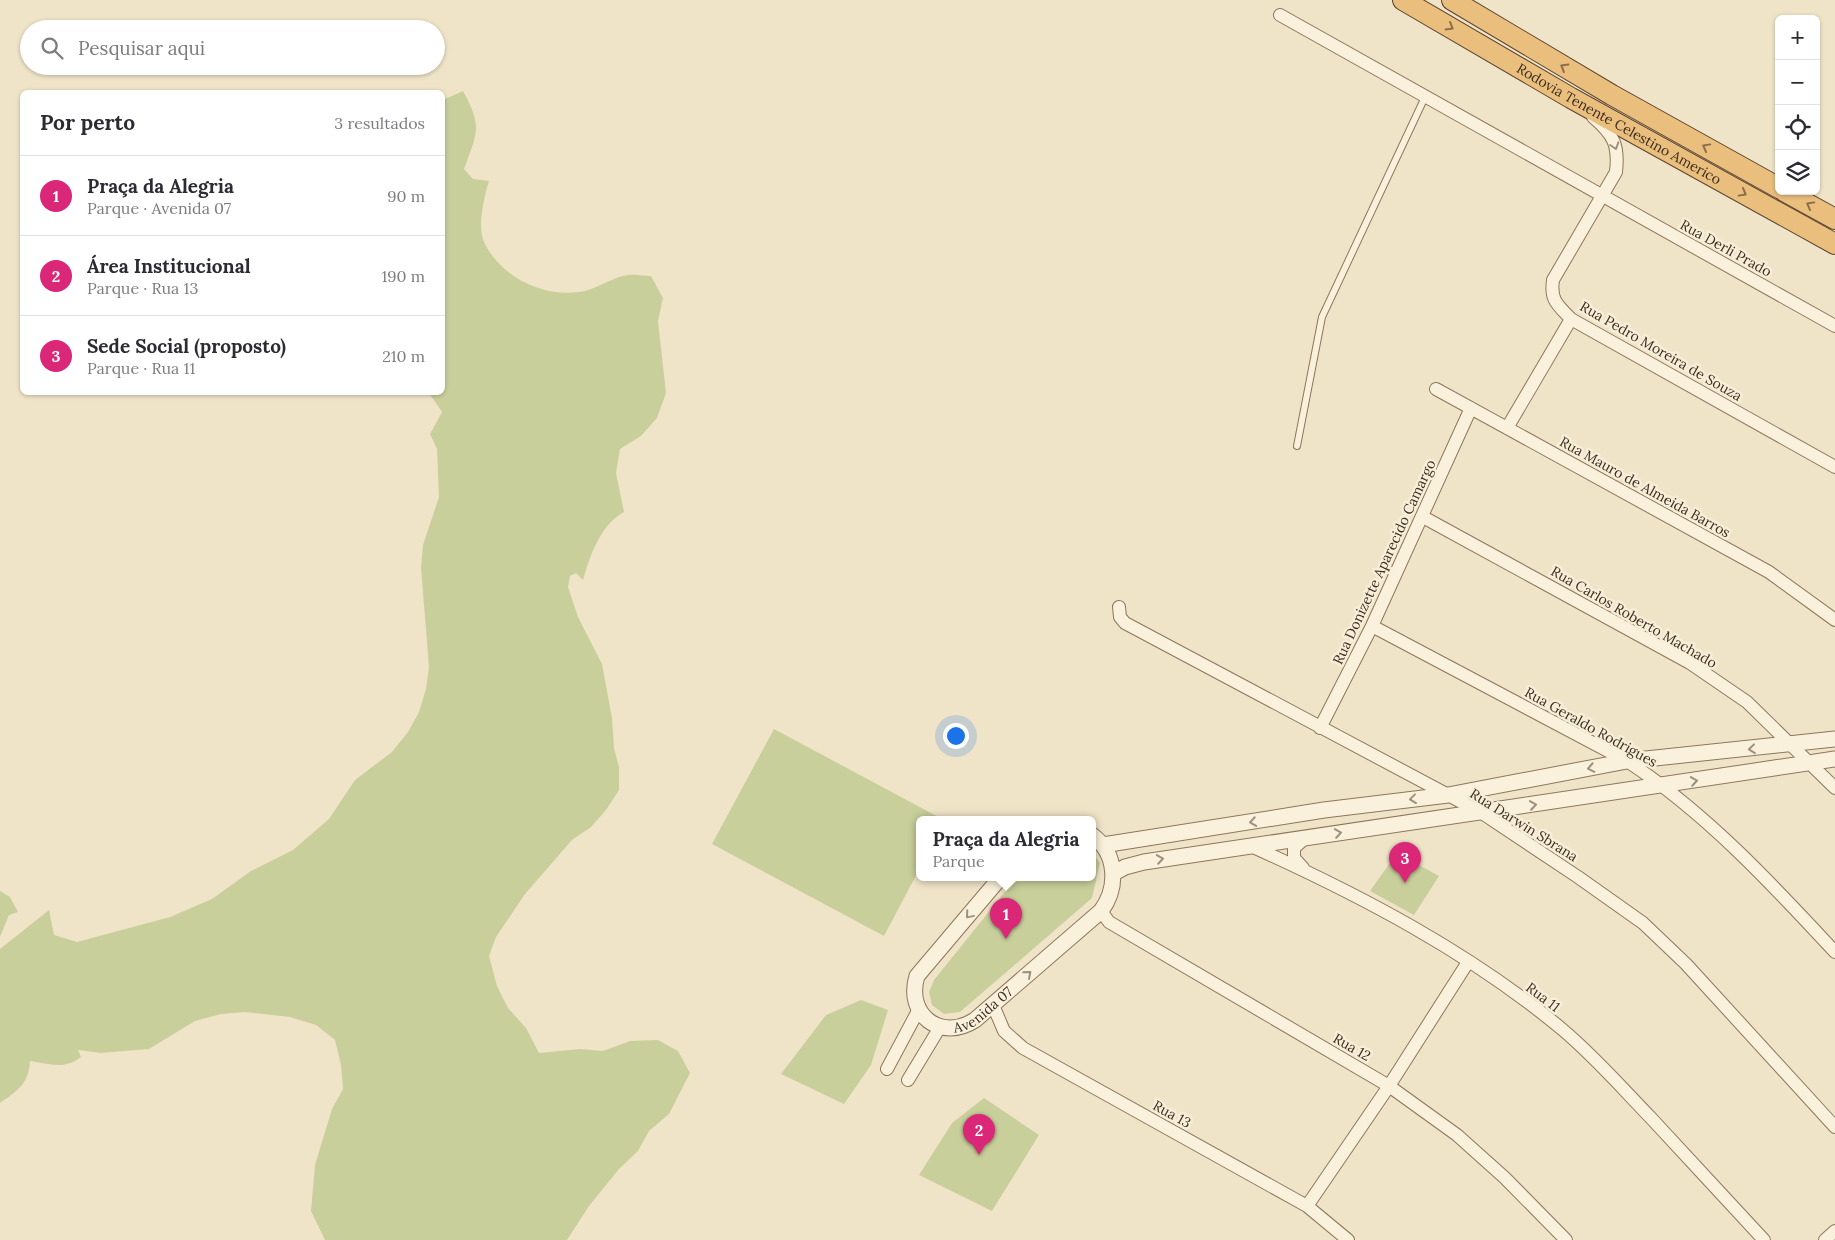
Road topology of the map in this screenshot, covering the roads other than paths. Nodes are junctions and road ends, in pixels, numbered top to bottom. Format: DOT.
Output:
graph roads {
  1 [pos="1403,0"];
  2 [pos="1452,0"];
  3 [pos="1280,15"];
  4 [pos="1425,97"];
  5 [pos="1571,98"];
  6 [pos="1775,186"];
  7 [pos="1791,195"];
  8 [pos="1603,196"];
  9 [pos="1835,220"];
  10 [pos="1835,244"];
  11 [pos="1571,319"];
  12 [pos="1835,326"];
  13 [pos="1436,388"];
  14 [pos="1471,408"];
  15 [pos="1508,428"];
  16 [pos="1297,446"];
  17 [pos="1835,467"];
  18 [pos="1423,517"];
  19 [pos="1119,607"];
  20 [pos="1835,620"];
  21 [pos="1372,626"];
  22 [pos="1320,728"];
  23 [pos="1835,739"];
  24 [pos="1792,744"];
  25 [pos="1835,760"];
  26 [pos="1627,761"];
  27 [pos="1810,763"];
  28 [pos="1664,785"];
  29 [pos="1835,788"];
  30 [pos="1448,795"];
  31 [pos="1482,813"];
  32 [pos="1306,837"];
  33 [pos="1097,840"];
  34 [pos="1251,846"];
  35 [pos="1304,870"];
  36 [pos="1114,873"];
  37 [pos="997,881"];
  38 [pos="1101,911"];
  39 [pos="1835,952"];
  40 [pos="1468,962"];
  41 [pos="993,1005"];
  42 [pos="919,1009"];
  43 [pos="940,1027"];
  44 [pos="887,1070"];
  45 [pos="908,1080"];
  46 [pos="1389,1086"];
  47 [pos="1835,1127"];
  48 [pos="1307,1206"];
  49 [pos="1835,1232"];
  50 [pos="1348,1240"];
  51 [pos="1566,1240"];
  52 [pos="1764,1240"];
  53 [pos="1825,1240"];
  1 -- 5 [label="highway, Rodovia Tenente Celestino Americo, one-way"];
  6 -- 2 [label="highway, Rodovia Tenente Celestino Americo, one-way"];
  3 -- 4 [label="street, Rua Derli Prado"];
  4 -- 8 [label="street, Rua Derli Prado"];
  4 -- 16 [label="lane"];
  5 -- 8 [label="street, Rua Pedro Moreira de Souza, one-way"];
  5 -- 10 [label="highway, Rodovia Tenente Celestino Americo, one-way"];
  9 -- 7 [label="highway, one-way"];
  8 -- 11 [label="street, Rua Pedro Moreira de Souza"];
  8 -- 12 [label="street, Rua Derli Prado"];
  11 -- 15 [label="street"];
  11 -- 17 [label="street, Rua Pedro Moreira de Souza"];
  13 -- 14 [label="street, Rua Mauro de Almeida Barros"];
  14 -- 15 [label="street, Rua Mauro de Almeida Barros"];
  14 -- 18 [label="street, Rua Donizette Aparecido Camargo"];
  15 -- 20 [label="street, Rua Mauro de Almeida Barros"];
  18 -- 21 [label="street, Rua Donizette Aparecido Camargo"];
  18 -- 24 [label="street, Rua Carlos Roberto Machado"];
  19 -- 22 [label="street, Rua Darwin Sbrana"];
  21 -- 22 [label="street, Rua Donizette Aparecido Camargo"];
  21 -- 26 [label="street, Rua Geraldo Rodrigues"];
  22 -- 30 [label="street, Rua Darwin Sbrana"];
  23 -- 24 [label="street"];
  24 -- 26 [label="street, one-way"];
  24 -- 27 [label="street, Rua Carlos Roberto Machado"];
  25 -- 27 [label="street"];
  26 -- 28 [label="street, Rua Geraldo Rodrigues"];
  26 -- 30 [label="street, one-way"];
  28 -- 27 [label="street, one-way"];
  27 -- 29 [label="street, Rua Carlos Roberto Machado"];
  31 -- 28 [label="street, one-way"];
  28 -- 39 [label="street, Rua Geraldo Rodrigues"];
  30 -- 31 [label="street, Rua Darwin Sbrana"];
  30 -- 33 [label="street, one-way"];
  32 -- 31 [label="street, one-way"];
  31 -- 47 [label="street, Rua Darwin Sbrana"];
  32 -- 34 [label="street"];
  32 -- 35 [label="street"];
  33 -- 36 [label="street"];
  34 -- 35 [label="street, Rua 11"];
  36 -- 34 [label="street, one-way"];
  35 -- 40 [label="street, Rua 11"];
  36 -- 38 [label="street, Avenida 07"];
  37 -- 42 [label="street, one-way"];
  41 -- 38 [label="street, Avenida 07, one-way"];
  38 -- 46 [label="street, Rua 12"];
  40 -- 46 [label="street"];
  40 -- 52 [label="street, Rua 11"];
  41 -- 43 [label="street, Avenida 07"];
  41 -- 48 [label="street, Rua 13"];
  42 -- 43 [label="street, Avenida 07"];
  42 -- 44 [label="street"];
  43 -- 45 [label="street"];
  46 -- 48 [label="street"];
  46 -- 51 [label="street, Rua 12"];
  48 -- 50 [label="street, Rua 13"];
  49 -- 53 [label="street"];
}
